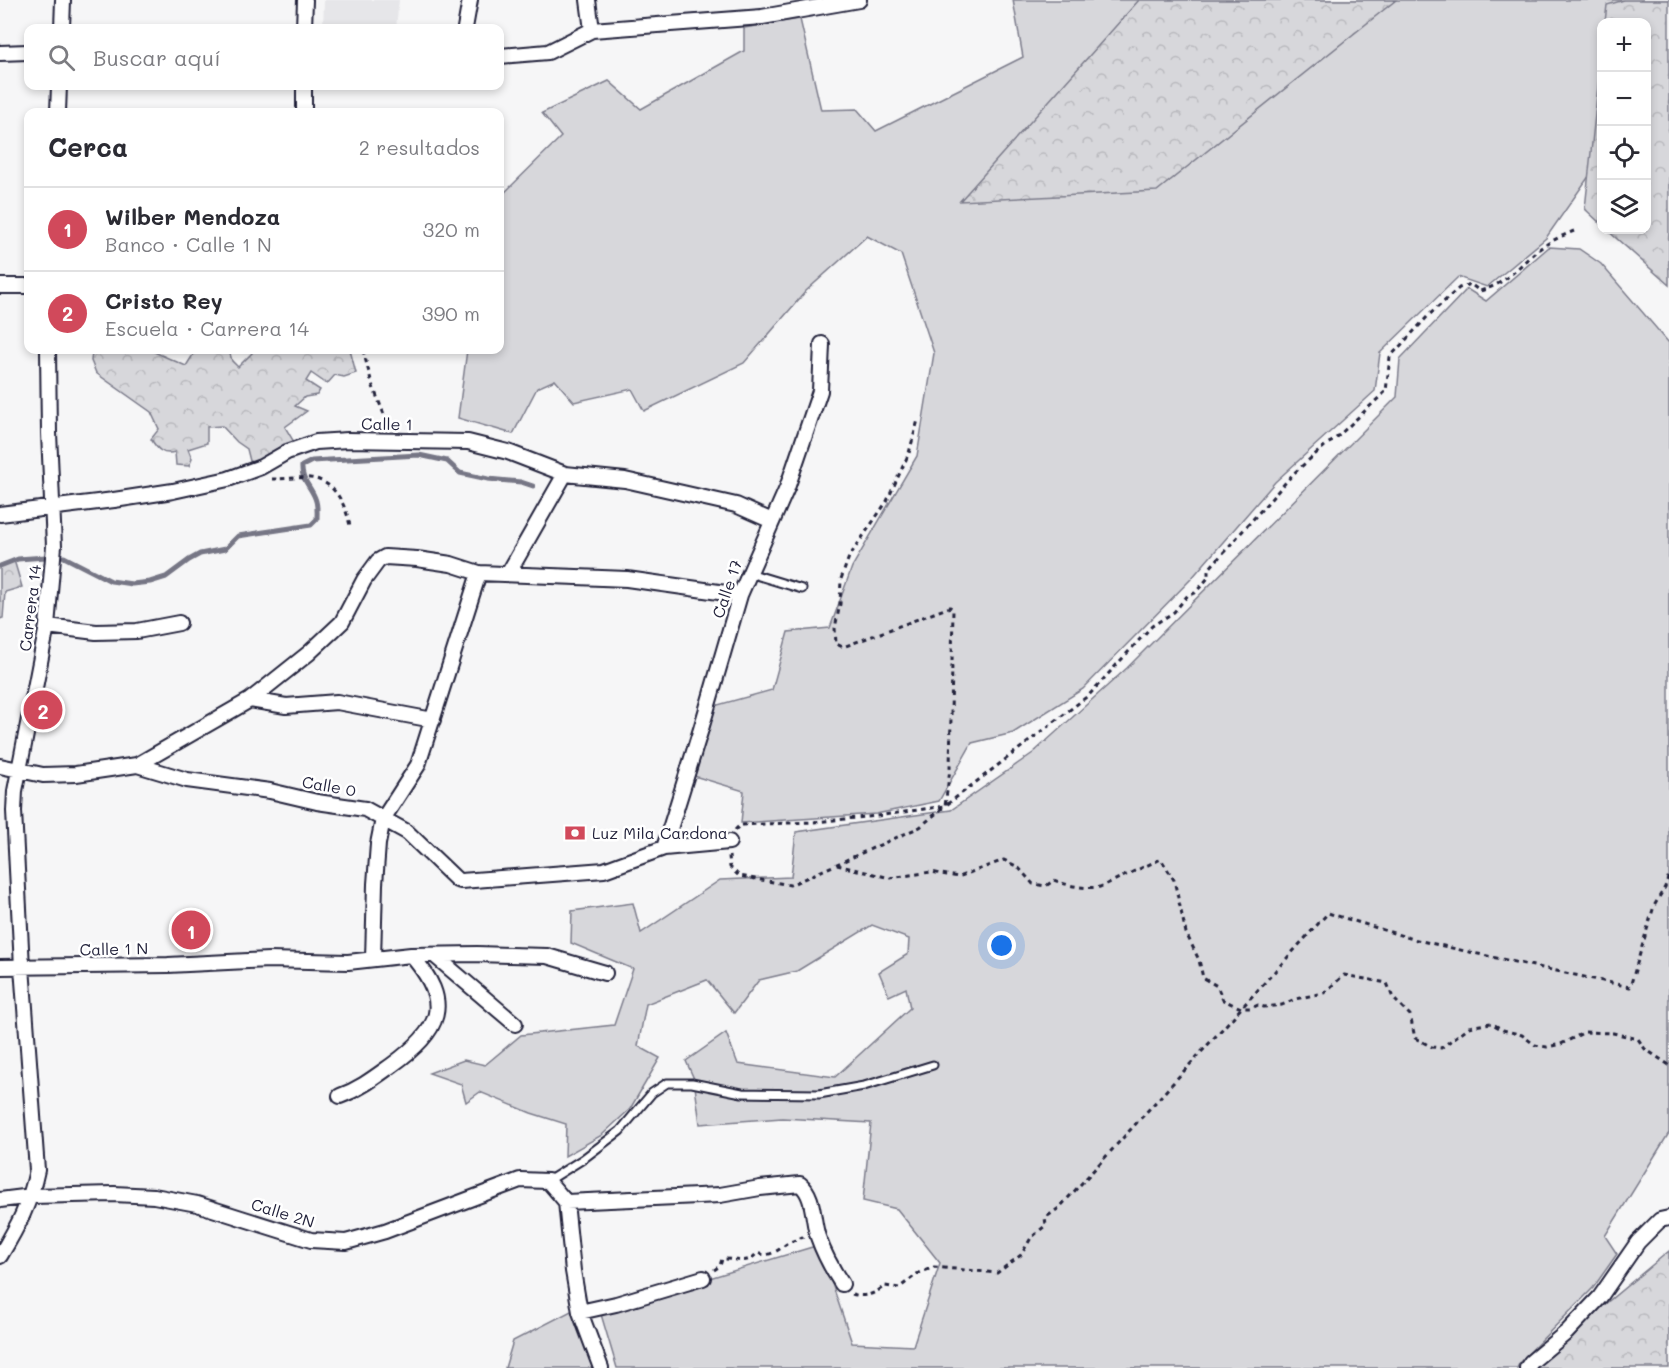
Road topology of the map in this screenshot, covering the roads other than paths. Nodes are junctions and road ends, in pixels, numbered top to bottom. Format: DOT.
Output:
graph roads {
  1 [pos="63,0"];
  2 [pos="305,0"];
  3 [pos="470,0"];
  4 [pos="588,0"];
  5 [pos="859,0"];
  6 [pos="62,24"];
  7 [pos="304,24"];
  8 [pos="466,24"];
  9 [pos="592,30"];
  10 [pos="0,52"];
  11 [pos="24,52"];
  12 [pos="504,56"];
  13 [pos="59,90"];
  14 [pos="304,90"];
  15 [pos="58,108"];
  16 [pos="304,108"];
  17 [pos="0,286"];
  18 [pos="24,286"];
  19 [pos="822,344"];
  20 [pos="48,354"];
  21 [pos="565,474"];
  22 [pos="53,507"];
  23 [pos="0,514"];
  24 [pos="772,521"];
  25 [pos="478,573"];
  26 [pos="749,573"];
  27 [pos="508,574"];
  28 [pos="802,589"];
  29 [pos="740,595"];
  30 [pos="179,623"];
  31 [pos="47,626"];
  32 [pos="250,700"];
  33 [pos="433,720"];
  34 [pos="137,765"];
  35 [pos="0,766"];
  36 [pos="19,771"];
  37 [pos="383,819"];
  38 [pos="729,842"];
  39 [pos="664,848"];
  40 [pos="411,955"];
  41 [pos="434,955"];
  42 [pos="373,959"];
  43 [pos="21,966"];
  44 [pos="0,967"];
  45 [pos="605,973"];
  46 [pos="515,1024"];
  47 [pos="933,1065"];
  48 [pos="340,1096"];
  49 [pos="548,1181"];
  50 [pos="32,1196"];
  51 [pos="0,1200"];
  52 [pos="566,1202"];
  53 [pos="1669,1218"];
  54 [pos="0,1256"];
  55 [pos="703,1278"];
  56 [pos="842,1284"];
  57 [pos="580,1312"];
  58 [pos="601,1368"];
  59 [pos="1527,1368"];
  1 -- 6 [label="street"];
  2 -- 7 [label="street"];
  3 -- 8 [label="street"];
  4 -- 9 [label="street"];
  5 -- 9 [label="street"];
  9 -- 12 [label="street"];
  10 -- 11 [label="street"];
  13 -- 15 [label="street"];
  14 -- 16 [label="street"];
  17 -- 18 [label="street"];
  19 -- 24 [label="street, Calle 17"];
  20 -- 22 [label="street, Carrera 14"];
  21 -- 22 [label="street, Calle 1"];
  21 -- 24 [label="street, Calle 1"];
  21 -- 27 [label="street"];
  22 -- 23 [label="street, Calle 1"];
  22 -- 31 [label="street, Carrera 14"];
  24 -- 26 [label="street, Calle 17"];
  25 -- 27 [label="street"];
  25 -- 32 [label="street"];
  25 -- 33 [label="street"];
  26 -- 28 [label="lane"];
  26 -- 29 [label="street, Calle 17"];
  27 -- 29 [label="street"];
  29 -- 39 [label="street, Calle 17"];
  30 -- 31 [label="street"];
  31 -- 36 [label="street, Carrera 14"];
  32 -- 33 [label="street"];
  32 -- 34 [label="street"];
  33 -- 37 [label="street"];
  34 -- 36 [label="street, Calle 0"];
  34 -- 37 [label="street, Calle 0"];
  35 -- 36 [label="street, Calle 0"];
  36 -- 43 [label="street, Carrera 14"];
  37 -- 39 [label="street, Calle 0"];
  37 -- 42 [label="street"];
  38 -- 39 [label="street, Calle 0"];
  40 -- 41 [label="street, Calle 1 N"];
  40 -- 42 [label="street, Calle 1 N"];
  40 -- 48 [label="street"];
  41 -- 45 [label="street, Calle 1 N"];
  41 -- 46 [label="street"];
  42 -- 43 [label="street, Calle 1 N"];
  43 -- 44 [label="street, Calle 1 N"];
  43 -- 50 [label="street, Carrera 14"];
  47 -- 49 [label="lane"];
  49 -- 50 [label="street, Calle 2N"];
  49 -- 52 [label="street"];
  50 -- 51 [label="street, Calle 2N"];
  50 -- 54 [label="street, Carrera 14"];
  52 -- 56 [label="street"];
  52 -- 57 [label="street"];
  53 -- 59 [label="street"];
  55 -- 57 [label="street"];
  57 -- 58 [label="street"];
}
